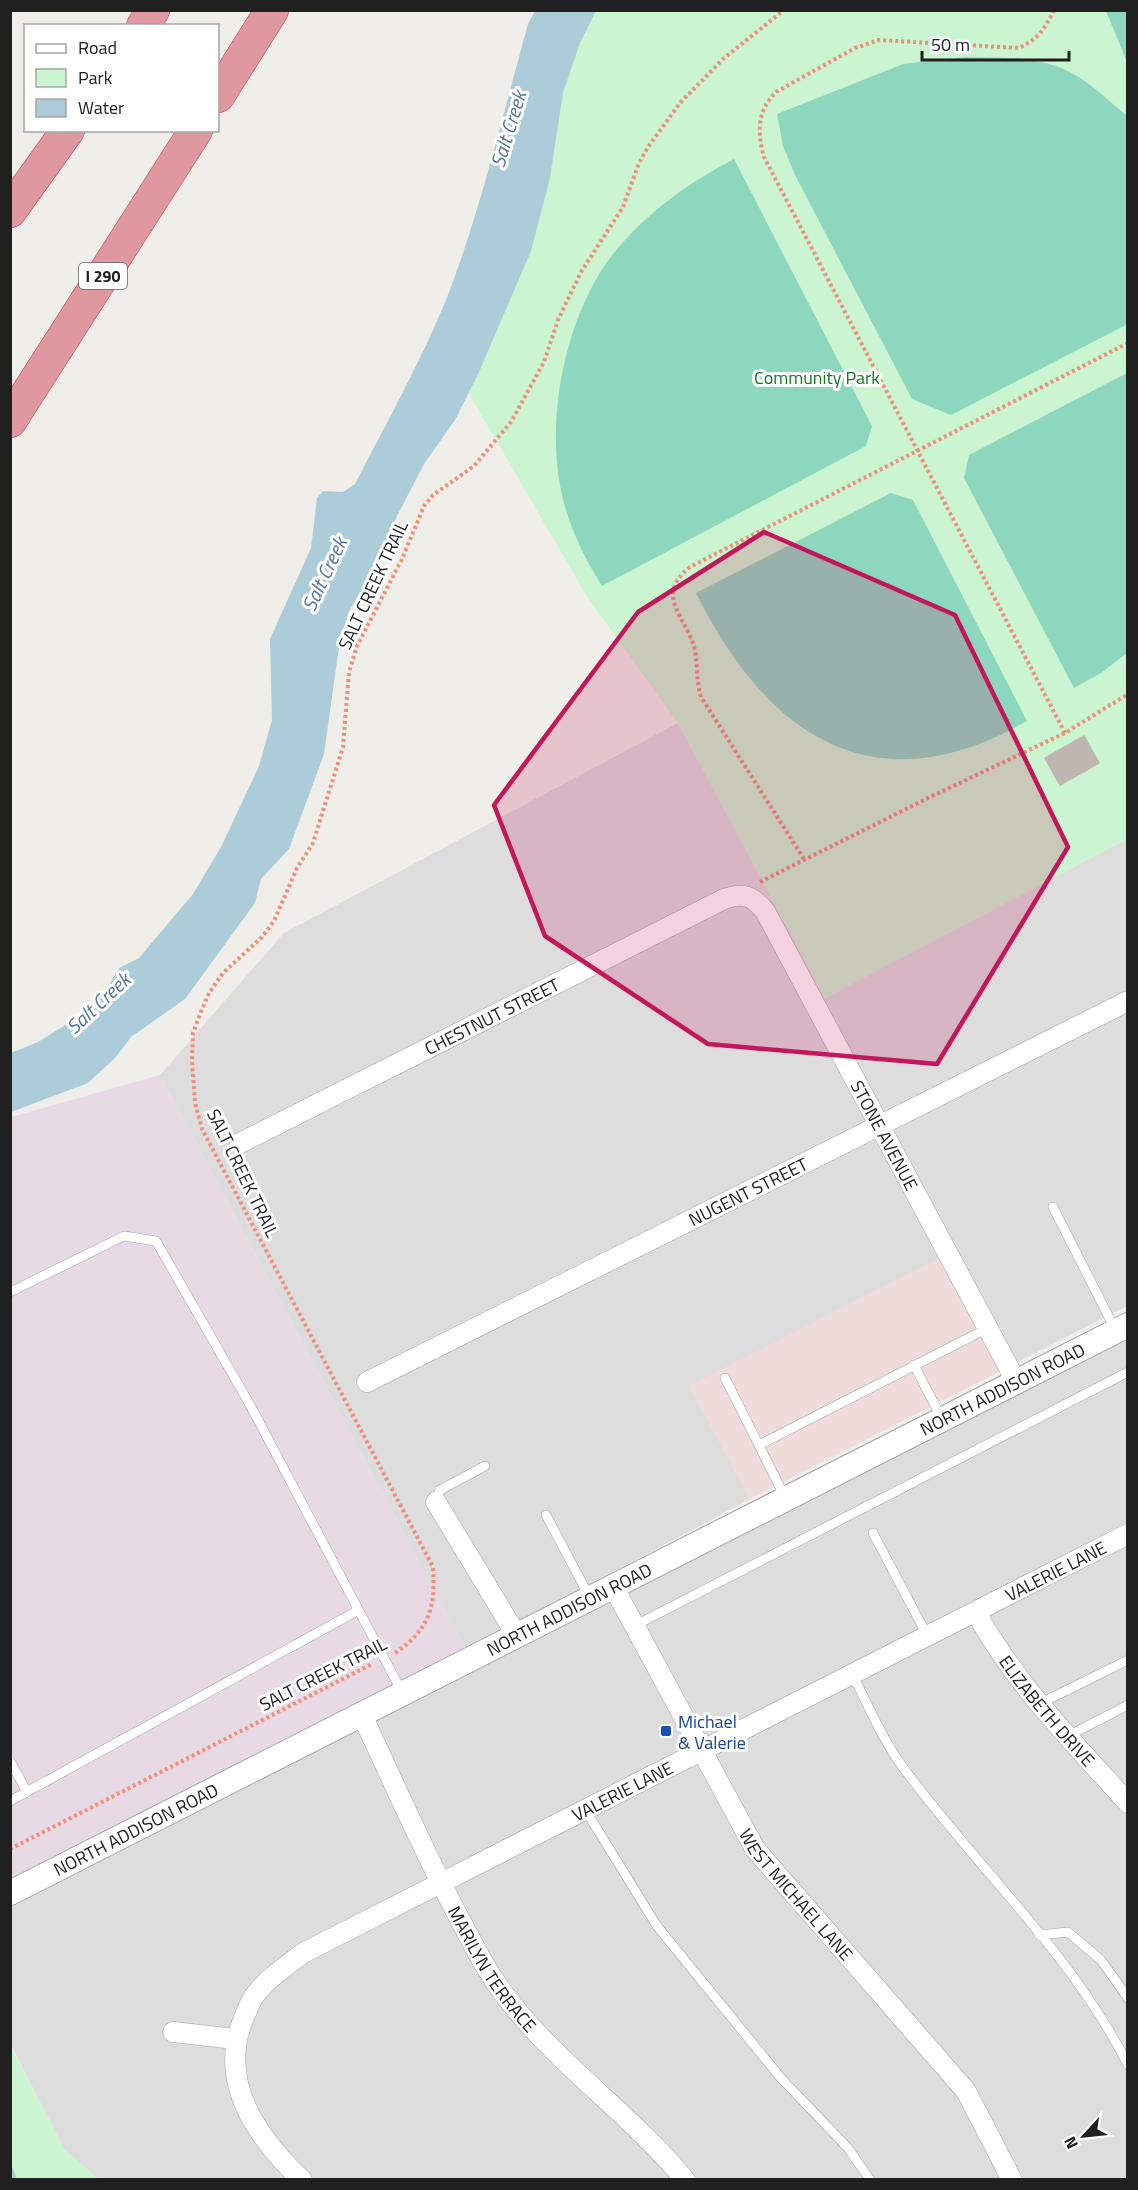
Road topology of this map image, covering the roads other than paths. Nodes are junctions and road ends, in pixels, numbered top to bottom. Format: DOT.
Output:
graph roads {
  1 [pos="153,10"];
  2 [pos="272,10"];
  3 [pos="144,24"];
  4 [pos="219,94"];
  5 [pos="67,132"];
  6 [pos="195,132"];
  7 [pos="10,211"];
  8 [pos="10,421"];
  9 [pos="747,895"];
  10 [pos="1128,1001"];
  11 [pos="880,1127"];
  12 [pos="240,1143"];
  13 [pos="1053,1208"];
  14 [pos="10,1292"];
  15 [pos="1122,1328"];
  16 [pos="988,1329"];
  17 [pos="914,1365"];
  18 [pos="1128,1372"];
  19 [pos="725,1378"];
  20 [pos="367,1382"];
  21 [pos="1016,1382"];
  22 [pos="942,1420"];
  23 [pos="759,1445"];
  24 [pos="485,1466"];
  25 [pos="786,1499"];
  26 [pos="436,1502"];
  27 [pos="546,1515"];
  28 [pos="873,1533"];
  29 [pos="1128,1534"];
  30 [pos="613,1586"];
  31 [pos="590,1598"];
  32 [pos="357,1611"];
  33 [pos="976,1612"];
  34 [pos="634,1626"];
  35 [pos="927,1635"];
  36 [pos="516,1636"];
  37 [pos="1128,1659"];
  38 [pos="852,1674"];
  39 [pos="403,1694"];
  40 [pos="1041,1703"];
  41 [pos="1128,1705"];
  42 [pos="362,1715"];
  43 [pos="1068,1736"];
  44 [pos="701,1751"];
  45 [pos="10,1761"];
  46 [pos="27,1792"];
  47 [pos="10,1801"];
  48 [pos="1128,1803"];
  49 [pos="586,1811"];
  50 [pos="441,1885"];
  51 [pos="10,1893"];
  52 [pos="1040,1935"];
  53 [pos="1128,1998"];
  54 [pos="173,2032"];
  55 [pos="236,2039"];
  56 [pos="1128,2065"];
  57 [pos="302,2180"];
  58 [pos="685,2180"];
  59 [pos="870,2180"];
  60 [pos="1012,2180"];
  1 -- 3 [label="highway"];
  2 -- 4 [label="highway"];
  5 -- 7 [label="highway"];
  6 -- 8 [label="highway, I 290"];
  9 -- 11 [label="street, STONE AVENUE"];
  9 -- 12 [label="street, CHESTNUT STREET"];
  10 -- 11 [label="street, NUGENT STREET"];
  11 -- 16 [label="street, STONE AVENUE"];
  11 -- 20 [label="street, NUGENT STREET"];
  13 -- 15 [label="lane"];
  14 -- 32 [label="lane"];
  15 -- 21 [label="street, NORTH ADDISON ROAD"];
  16 -- 17 [label="lane"];
  16 -- 21 [label="street, STONE AVENUE"];
  17 -- 22 [label="lane"];
  17 -- 23 [label="lane"];
  18 -- 34 [label="lane"];
  19 -- 23 [label="lane"];
  21 -- 22 [label="street, NORTH ADDISON ROAD"];
  22 -- 25 [label="street, NORTH ADDISON ROAD"];
  23 -- 25 [label="lane"];
  24 -- 26 [label="lane"];
  25 -- 30 [label="street, NORTH ADDISON ROAD"];
  26 -- 36 [label="street"];
  27 -- 31 [label="lane"];
  28 -- 35 [label="lane"];
  29 -- 33 [label="street, VALERIE LANE"];
  30 -- 31 [label="street, NORTH ADDISON ROAD"];
  30 -- 34 [label="street, WEST MICHAEL LANE"];
  31 -- 36 [label="street, NORTH ADDISON ROAD"];
  32 -- 39 [label="lane"];
  32 -- 46 [label="lane"];
  33 -- 35 [label="street, VALERIE LANE"];
  33 -- 40 [label="street, ELIZABETH DRIVE"];
  34 -- 44 [label="street, WEST MICHAEL LANE"];
  35 -- 38 [label="street, VALERIE LANE"];
  36 -- 39 [label="street, NORTH ADDISON ROAD"];
  37 -- 40 [label="lane"];
  38 -- 44 [label="street, VALERIE LANE"];
  38 -- 52 [label="lane"];
  39 -- 42 [label="street, NORTH ADDISON ROAD"];
  40 -- 43 [label="street, ELIZABETH DRIVE"];
  41 -- 43 [label="lane"];
  42 -- 50 [label="street, MARILYN TERRACE"];
  42 -- 51 [label="street, NORTH ADDISON ROAD"];
  43 -- 48 [label="street, ELIZABETH DRIVE"];
  44 -- 49 [label="street, VALERIE LANE"];
  44 -- 60 [label="street, WEST MICHAEL LANE"];
  45 -- 46 [label="lane"];
  46 -- 47 [label="lane"];
  49 -- 50 [label="street, VALERIE LANE"];
  49 -- 59 [label="lane"];
  50 -- 55 [label="street, VALERIE LANE"];
  50 -- 58 [label="street, MARILYN TERRACE"];
  52 -- 53 [label="lane"];
  52 -- 56 [label="lane"];
  54 -- 55 [label="street"];
  55 -- 57 [label="street"];
}
